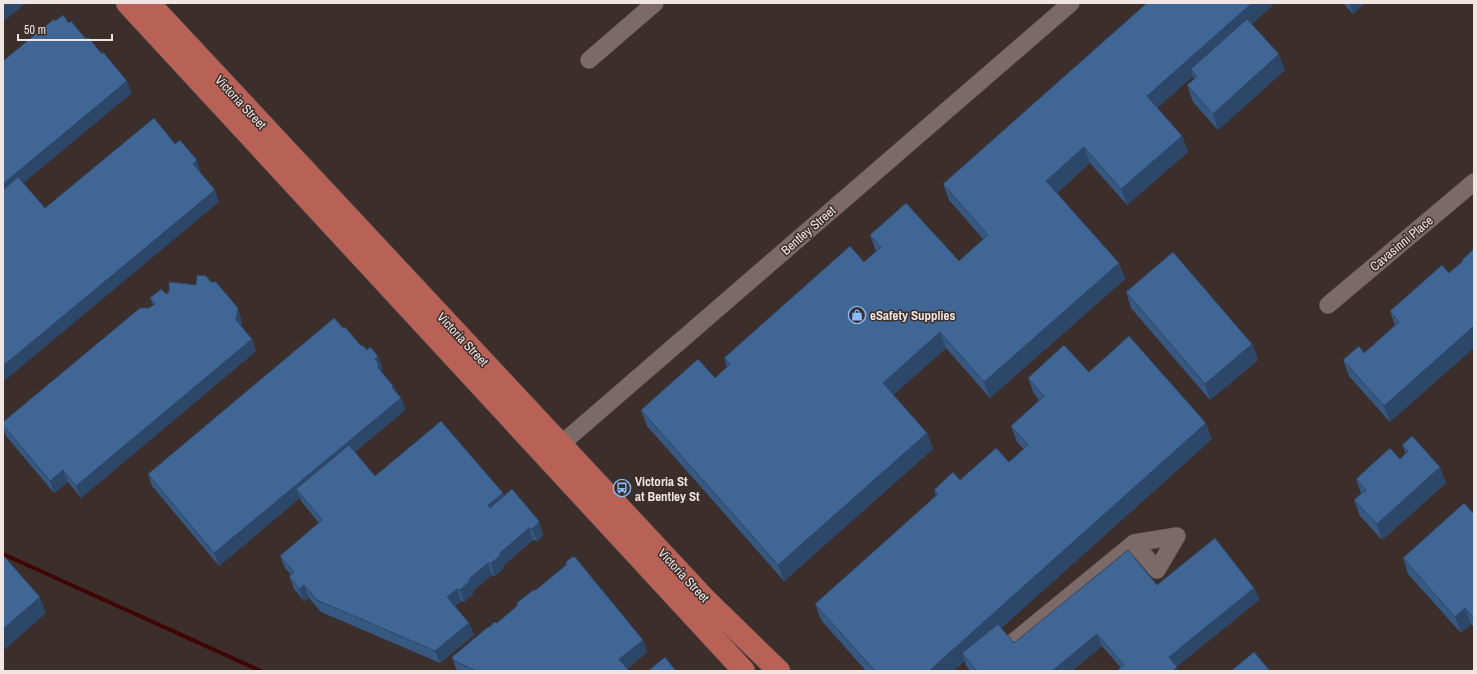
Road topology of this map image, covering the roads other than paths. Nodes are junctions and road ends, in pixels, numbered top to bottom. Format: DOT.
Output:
graph roads {
  1 [pos="127,3"];
  2 [pos="149,3"];
  3 [pos="655,3"];
  4 [pos="1071,3"];
  5 [pos="589,60"];
  6 [pos="1474,182"];
  7 [pos="1328,305"];
  8 [pos="554,451"];
  9 [pos="1134,543"];
  10 [pos="744,671"];
  11 [pos="779,671"];
  12 [pos="978,671"];
  1 -- 8 [label="main road, Victoria Street"];
  2 -- 8 [label="main road, Victoria Street"];
  3 -- 5 [label="street"];
  4 -- 8 [label="street, Bentley Street"];
  6 -- 7 [label="street, Cavasinni Place"];
  8 -- 10 [label="main road, Victoria Street"];
  8 -- 11 [label="main road, Victoria Street"];
  9 -- 12 [label="street"];
}
